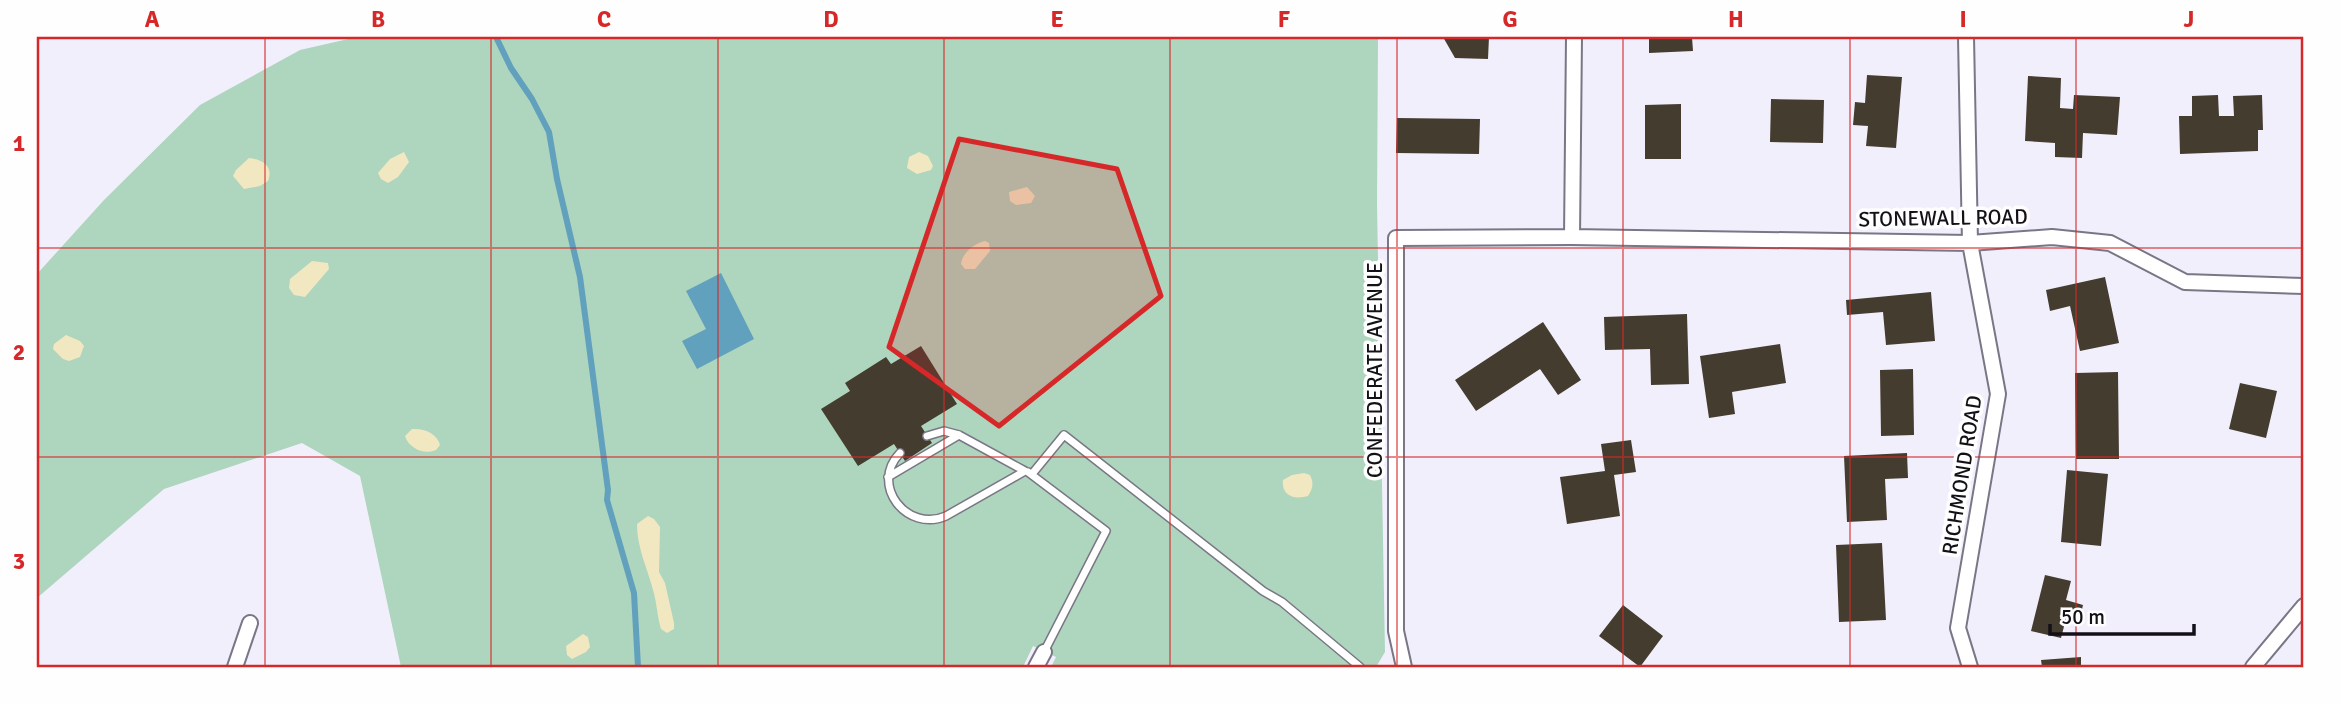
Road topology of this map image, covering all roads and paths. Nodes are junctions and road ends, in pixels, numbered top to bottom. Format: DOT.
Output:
graph roads {
  1 [pos="1574,37"];
  2 [pos="1966,37"];
  3 [pos="1572,237"];
  4 [pos="1970,243"];
  5 [pos="2304,286"];
  6 [pos="959,435"];
  7 [pos="927,436"];
  8 [pos="900,453"];
  9 [pos="1029,473"];
  10 [pos="888,477"];
  11 [pos="2304,606"];
  12 [pos="250,623"];
  13 [pos="1044,652"];
  14 [pos="234,667"];
  15 [pos="1036,667"];
  16 [pos="1360,667"];
  17 [pos="1404,667"];
  18 [pos="1970,667"];
  19 [pos="2253,667"];
  1 -- 3 [label="street"];
  2 -- 4 [label="street, RICHMOND ROAD"];
  3 -- 4 [label="street, STONEWALL ROAD"];
  3 -- 17 [label="street, CONFEDERATE AVENUE"];
  4 -- 5 [label="street, STONEWALL ROAD"];
  4 -- 18 [label="street, RICHMOND ROAD"];
  6 -- 7 [label="lane"];
  6 -- 9 [label="lane"];
  6 -- 10 [label="lane"];
  8 -- 10 [label="lane"];
  9 -- 10 [label="lane"];
  9 -- 13 [label="lane"];
  9 -- 16 [label="lane"];
  11 -- 19 [label="street"];
  12 -- 14 [label="street"];
  13 -- 15 [label="street"];
}
